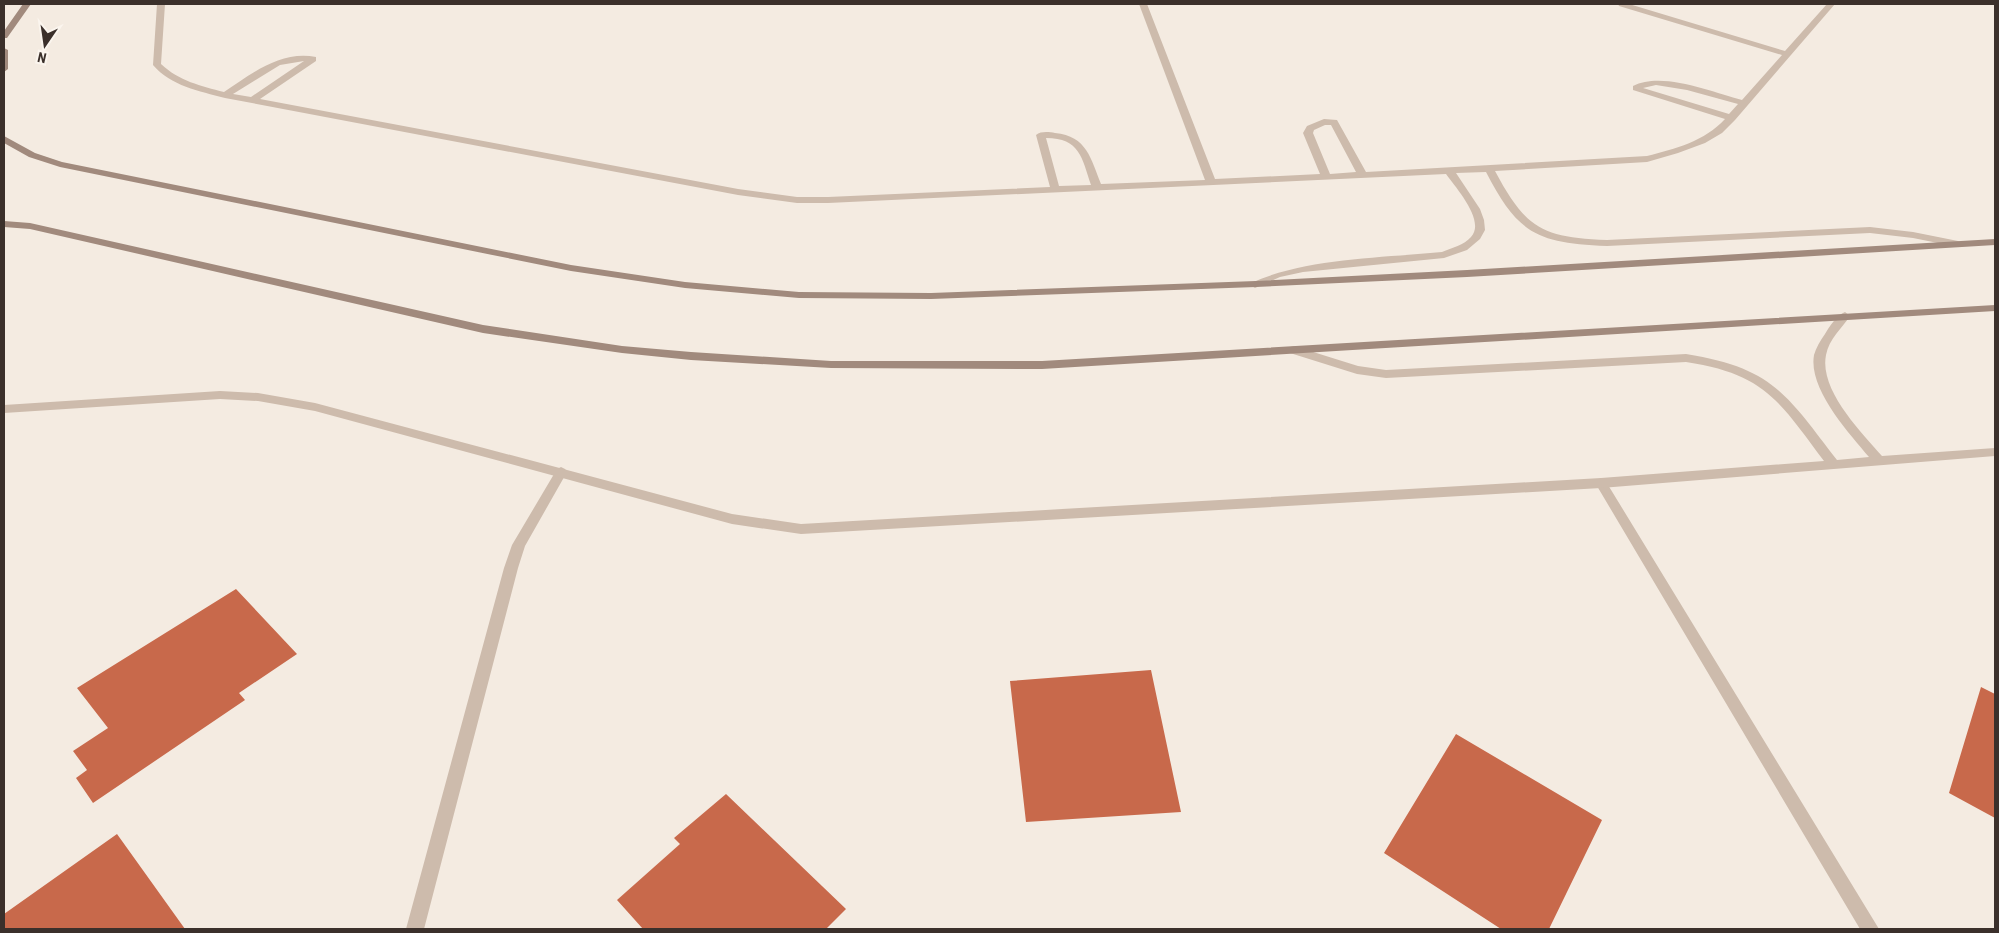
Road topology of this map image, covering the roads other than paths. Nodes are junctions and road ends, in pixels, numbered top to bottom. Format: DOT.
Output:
graph roads {
  1 [pos="27,4"];
  2 [pos="161,4"];
  3 [pos="1143,4"];
  4 [pos="1622,4"];
  5 [pos="1831,4"];
  6 [pos="4,36"];
  7 [pos="4,50"];
  8 [pos="1787,54"];
  9 [pos="4,69"];
  10 [pos="225,95"];
  11 [pos="253,100"];
  12 [pos="1743,103"];
  13 [pos="1732,118"];
  14 [pos="4,139"];
  15 [pos="1489,168"];
  16 [pos="1449,171"];
  17 [pos="1362,174"];
  18 [pos="1326,176"];
  19 [pos="1211,182"];
  20 [pos="1097,187"];
  21 [pos="1055,189"];
  22 [pos="4,224"];
  23 [pos="1995,242"];
  24 [pos="1958,244"];
  25 [pos="1255,285"];
  26 [pos="1995,308"];
  27 [pos="1845,316"];
  28 [pos="1294,350"];
  29 [pos="4,409"];
  30 [pos="1995,452"];
  31 [pos="1879,461"];
  32 [pos="1834,465"];
  33 [pos="561,472"];
  34 [pos="1601,483"];
  35 [pos="415,929"];
  36 [pos="1870,929"];
  1 -- 6 [label="main road"];
  2 -- 10 [label="street"];
  3 -- 19 [label="street"];
  4 -- 8 [label="street"];
  5 -- 8 [label="street"];
  7 -- 9 [label="main road"];
  8 -- 12 [label="street"];
  10 -- 11 [label="street"];
  10 -- 11 [label="street"];
  11 -- 21 [label="street"];
  12 -- 13 [label="street"];
  12 -- 13 [label="street"];
  13 -- 15 [label="street"];
  14 -- 25 [label="main road"];
  15 -- 16 [label="street"];
  15 -- 24 [label="street"];
  16 -- 17 [label="street"];
  16 -- 25 [label="street"];
  17 -- 18 [label="street"];
  17 -- 18 [label="street"];
  18 -- 19 [label="street"];
  19 -- 20 [label="street"];
  20 -- 21 [label="street"];
  20 -- 21 [label="street"];
  22 -- 28 [label="main road"];
  23 -- 24 [label="main road"];
  24 -- 25 [label="main road"];
  26 -- 27 [label="main road"];
  27 -- 28 [label="main road"];
  27 -- 31 [label="street"];
  28 -- 32 [label="street"];
  29 -- 33 [label="street"];
  30 -- 31 [label="street"];
  31 -- 32 [label="street"];
  32 -- 34 [label="street"];
  33 -- 34 [label="street"];
  33 -- 35 [label="street"];
  34 -- 36 [label="street"];
}
